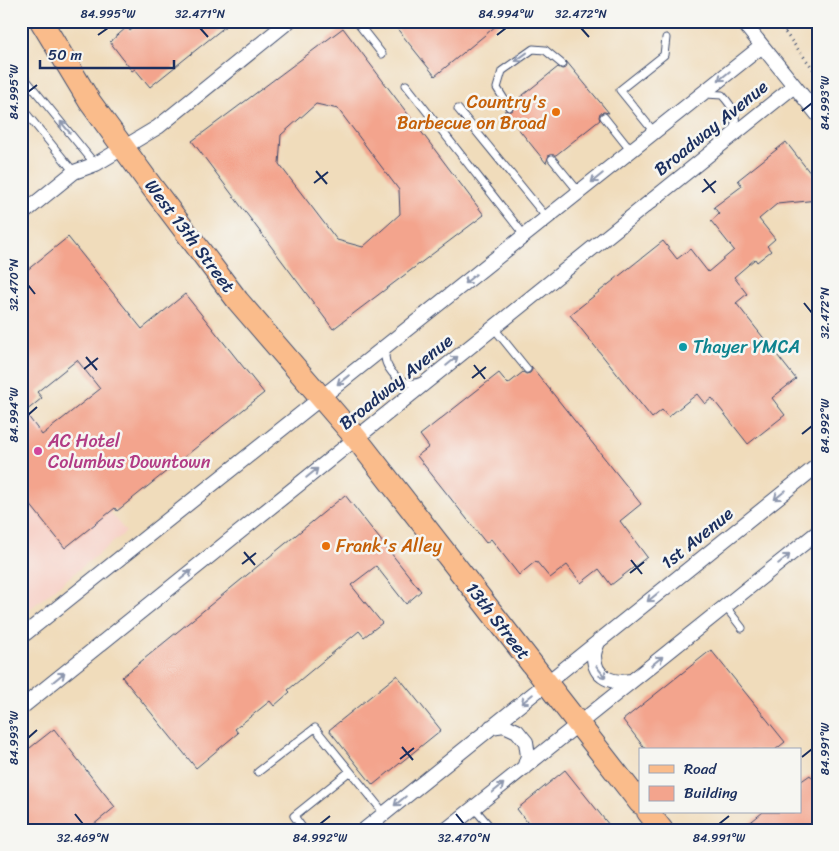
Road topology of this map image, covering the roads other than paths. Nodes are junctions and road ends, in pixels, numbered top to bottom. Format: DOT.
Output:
graph roads {
  1 [pos="41,21"];
  2 [pos="288,21"];
  3 [pos="356,21"];
  4 [pos="742,21"];
  5 [pos="666,38"];
  6 [pos="762,46"];
  7 [pos="382,54"];
  8 [pos="562,64"];
  9 [pos="23,76"];
  10 [pos="406,86"];
  11 [pos="794,86"];
  12 [pos="701,95"];
  13 [pos="21,107"];
  14 [pos="509,107"];
  15 [pos="458,109"];
  16 [pos="818,115"];
  17 [pos="604,117"];
  18 [pos="654,132"];
  19 [pos="726,140"];
  20 [pos="631,151"];
  21 [pos="552,159"];
  22 [pos="96,164"];
  23 [pos="74,172"];
  24 [pos="579,192"];
  25 [pos="21,214"];
  26 [pos="546,218"];
  27 [pos="524,236"];
  28 [pos="494,327"];
  29 [pos="392,341"];
  30 [pos="527,369"];
  31 [pos="433,377"];
  32 [pos="321,397"];
  33 [pos="356,438"];
  34 [pos="818,465"];
  35 [pos="818,532"];
  36 [pos="725,606"];
  37 [pos="742,628"];
  38 [pos="21,637"];
  39 [pos="599,640"];
  40 [pos="631,681"];
  41 [pos="546,683"];
  42 [pos="21,708"];
  43 [pos="578,724"];
  44 [pos="491,727"];
  45 [pos="524,768"];
  46 [pos="350,771"];
  47 [pos="258,772"];
  48 [pos="639,802"];
  49 [pos="474,808"];
  50 [pos="384,813"];
  51 [pos="650,814"];
  52 [pos="491,828"];
  53 [pos="304,830"];
  54 [pos="364,830"];
  55 [pos="446,830"];
  56 [pos="662,830"];
  1 -- 32 [label="main road, West 13th Street"];
  2 -- 22 [label="street"];
  3 -- 7 [label="lane"];
  4 -- 6 [label="street"];
  5 -- 18 [label="lane"];
  6 -- 11 [label="street"];
  6 -- 12 [label="street, Broadway Avenue, one-way"];
  8 -- 14 [label="lane, one-way"];
  22 -- 9 [label="lane, one-way"];
  10 -- 27 [label="lane"];
  11 -- 16 [label="street"];
  11 -- 19 [label="street, Broadway Avenue"];
  12 -- 18 [label="street, Broadway Avenue"];
  12 -- 19 [label="lane"];
  13 -- 23 [label="lane"];
  15 -- 26 [label="lane"];
  17 -- 20 [label="lane"];
  18 -- 20 [label="street, Broadway Avenue"];
  19 -- 28 [label="street, Broadway Avenue"];
  20 -- 24 [label="street, Broadway Avenue, one-way"];
  21 -- 24 [label="lane"];
  22 -- 23 [label="street"];
  23 -- 25 [label="street"];
  24 -- 26 [label="street, Broadway Avenue"];
  26 -- 27 [label="street, Broadway Avenue"];
  27 -- 29 [label="street, Broadway Avenue, one-way"];
  28 -- 30 [label="lane"];
  31 -- 28 [label="street, Broadway Avenue, one-way"];
  29 -- 31 [label="lane"];
  29 -- 32 [label="street, Broadway Avenue, one-way"];
  31 -- 33 [label="street, Broadway Avenue"];
  32 -- 33 [label="main road, West 13th Street"];
  32 -- 38 [label="street, Broadway Avenue"];
  33 -- 41 [label="main road, 13th Street"];
  42 -- 33 [label="street, Broadway Avenue, one-way"];
  34 -- 39 [label="street, 1st Avenue, one-way"];
  36 -- 35 [label="street, one-way"];
  36 -- 37 [label="lane"];
  40 -- 36 [label="street, one-way"];
  39 -- 40 [label="street, one-way"];
  39 -- 41 [label="street, 1st Avenue"];
  40 -- 43 [label="street"];
  41 -- 43 [label="main road, 13th Street"];
  41 -- 44 [label="street, 1st Avenue, one-way"];
  43 -- 45 [label="street"];
  43 -- 48 [label="main road, 13th Street"];
  44 -- 45 [label="street"];
  44 -- 50 [label="street, 1st Avenue, one-way"];
  49 -- 45 [label="street, one-way"];
  46 -- 47 [label="lane"];
  46 -- 50 [label="lane"];
  46 -- 53 [label="lane"];
  49 -- 52 [label="lane"];
  49 -- 55 [label="street"];
  50 -- 54 [label="street, 1st Avenue"];
  51 -- 56 [label="main road"];
}
